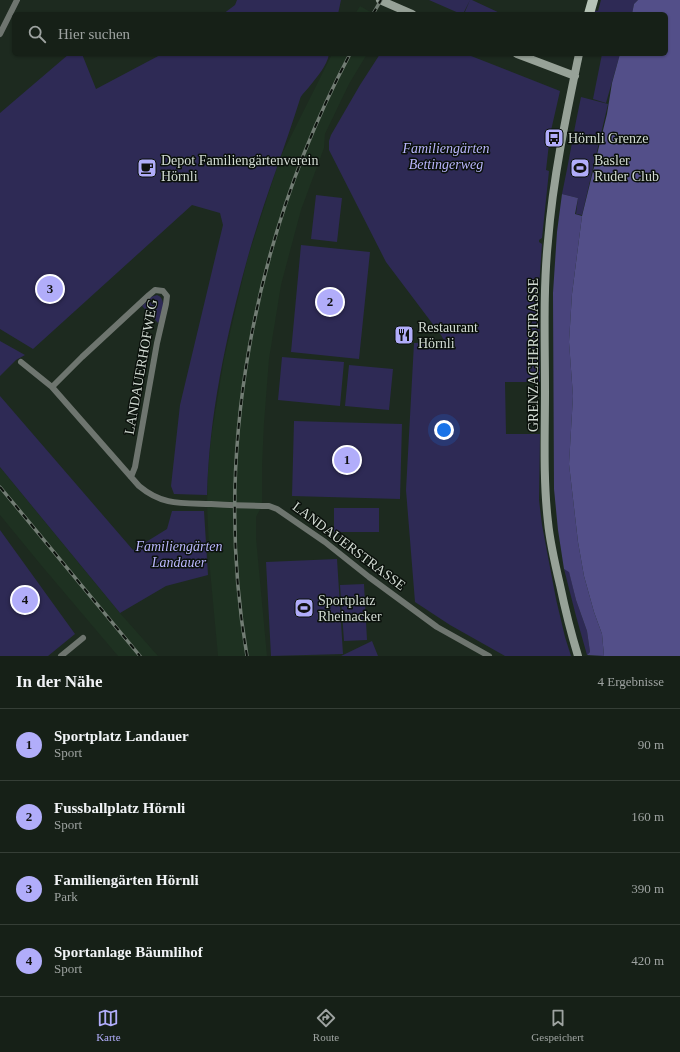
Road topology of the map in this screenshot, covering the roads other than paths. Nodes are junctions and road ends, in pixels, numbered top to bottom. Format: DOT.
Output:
graph roads {
  1 [pos="17,0"];
  2 [pos="380,0"];
  3 [pos="593,0"];
  4 [pos="407,12"];
  5 [pos="590,12"];
  6 [pos="0,34"];
  7 [pos="522,56"];
  8 [pos="579,56"];
  9 [pos="574,76"];
  10 [pos="22,362"];
  11 [pos="52,387"];
  12 [pos="131,477"];
  13 [pos="83,638"];
  14 [pos="61,656"];
  15 [pos="488,656"];
  16 [pos="578,656"];
  1 -- 6 [label="street"];
  2 -- 4 [label="main road"];
  3 -- 5 [label="main road"];
  7 -- 9 [label="main road"];
  8 -- 9 [label="main road, GRENZACHERSTRASSE"];
  9 -- 16 [label="main road, GRENZACHERSTRASSE"];
  10 -- 11 [label="street, LANDAUERSTRASSE"];
  11 -- 12 [label="street, LANDAUERSTRASSE"];
  11 -- 12 [label="street, LANDAUERHOFWEG"];
  12 -- 15 [label="street, LANDAUERSTRASSE"];
  13 -- 14 [label="street"];
}
